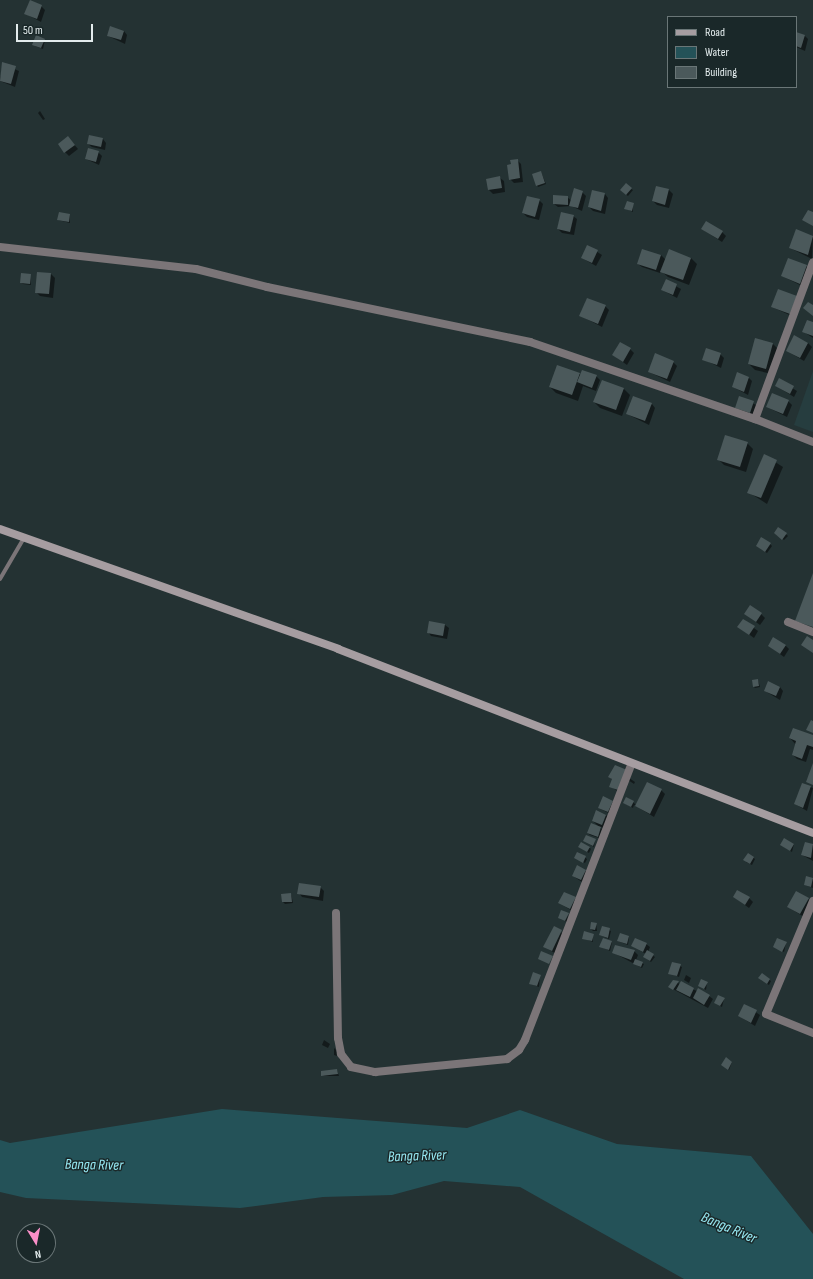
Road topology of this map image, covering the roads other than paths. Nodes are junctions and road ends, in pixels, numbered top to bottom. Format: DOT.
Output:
graph roads {
  1 [pos="0,247"];
  2 [pos="813,262"];
  3 [pos="754,419"];
  4 [pos="813,442"];
  5 [pos="0,529"];
  6 [pos="24,538"];
  7 [pos="0,579"];
  8 [pos="788,622"];
  9 [pos="813,632"];
  10 [pos="631,765"];
  11 [pos="813,833"];
  12 [pos="813,901"];
  13 [pos="336,913"];
  14 [pos="813,1033"];
  1 -- 3 [label="street"];
  2 -- 3 [label="street"];
  3 -- 4 [label="street"];
  5 -- 6 [label="street"];
  6 -- 7 [label="lane"];
  6 -- 10 [label="street"];
  8 -- 9 [label="street"];
  10 -- 11 [label="street"];
  10 -- 13 [label="street"];
  12 -- 14 [label="street"];
}
